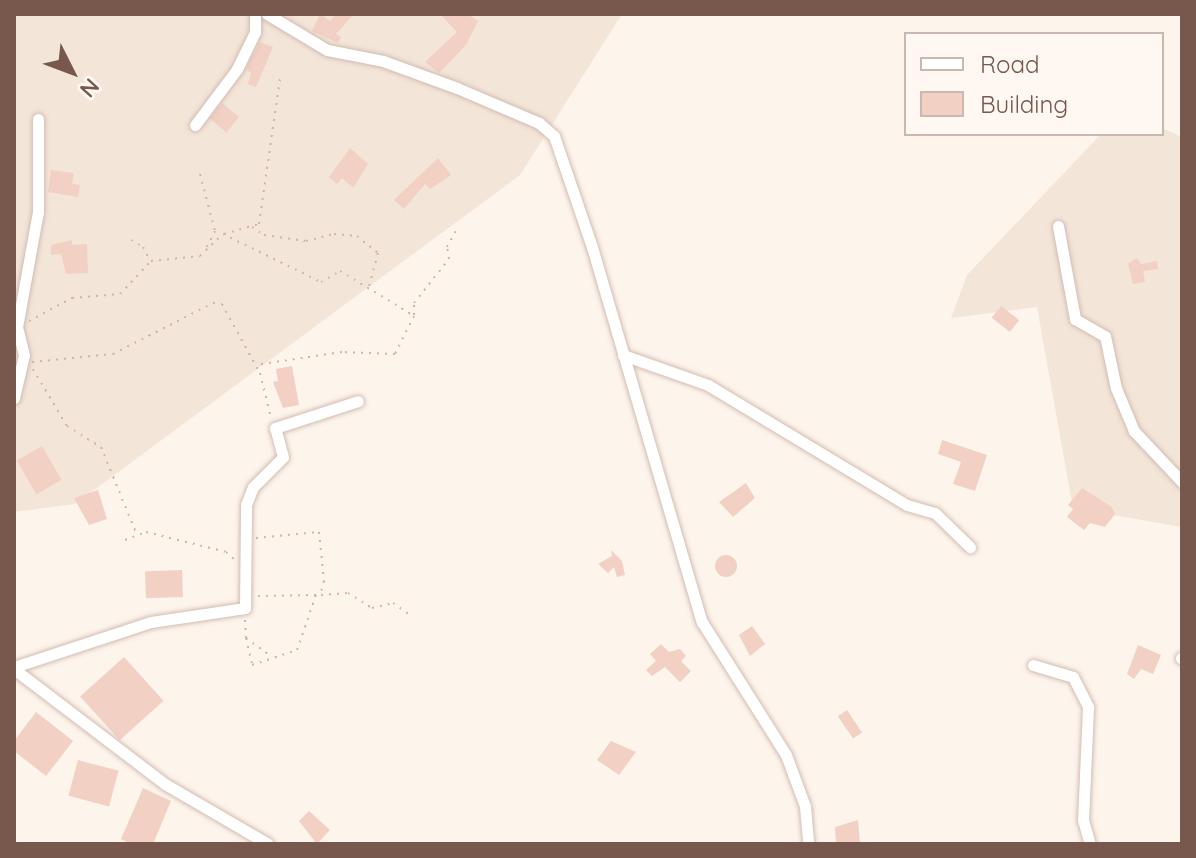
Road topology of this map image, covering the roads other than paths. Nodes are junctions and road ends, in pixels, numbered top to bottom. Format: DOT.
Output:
graph roads {
  1 [pos="255,14"];
  2 [pos="267,14"];
  3 [pos="38,119"];
  4 [pos="195,125"];
  5 [pos="1058,226"];
  6 [pos="16,326"];
  7 [pos="623,355"];
  8 [pos="14,398"];
  9 [pos="358,401"];
  10 [pos="1182,482"];
  11 [pos="970,547"];
  12 [pos="1033,665"];
  13 [pos="14,668"];
  14 [pos="268,844"];
  15 [pos="808,844"];
  16 [pos="1090,844"];
  1 -- 4 [label="street"];
  2 -- 7 [label="street"];
  3 -- 6 [label="street"];
  5 -- 10 [label="street"];
  6 -- 8 [label="street"];
  7 -- 11 [label="street"];
  7 -- 15 [label="street"];
  9 -- 13 [label="street"];
  12 -- 16 [label="street"];
  13 -- 14 [label="street"];
}
